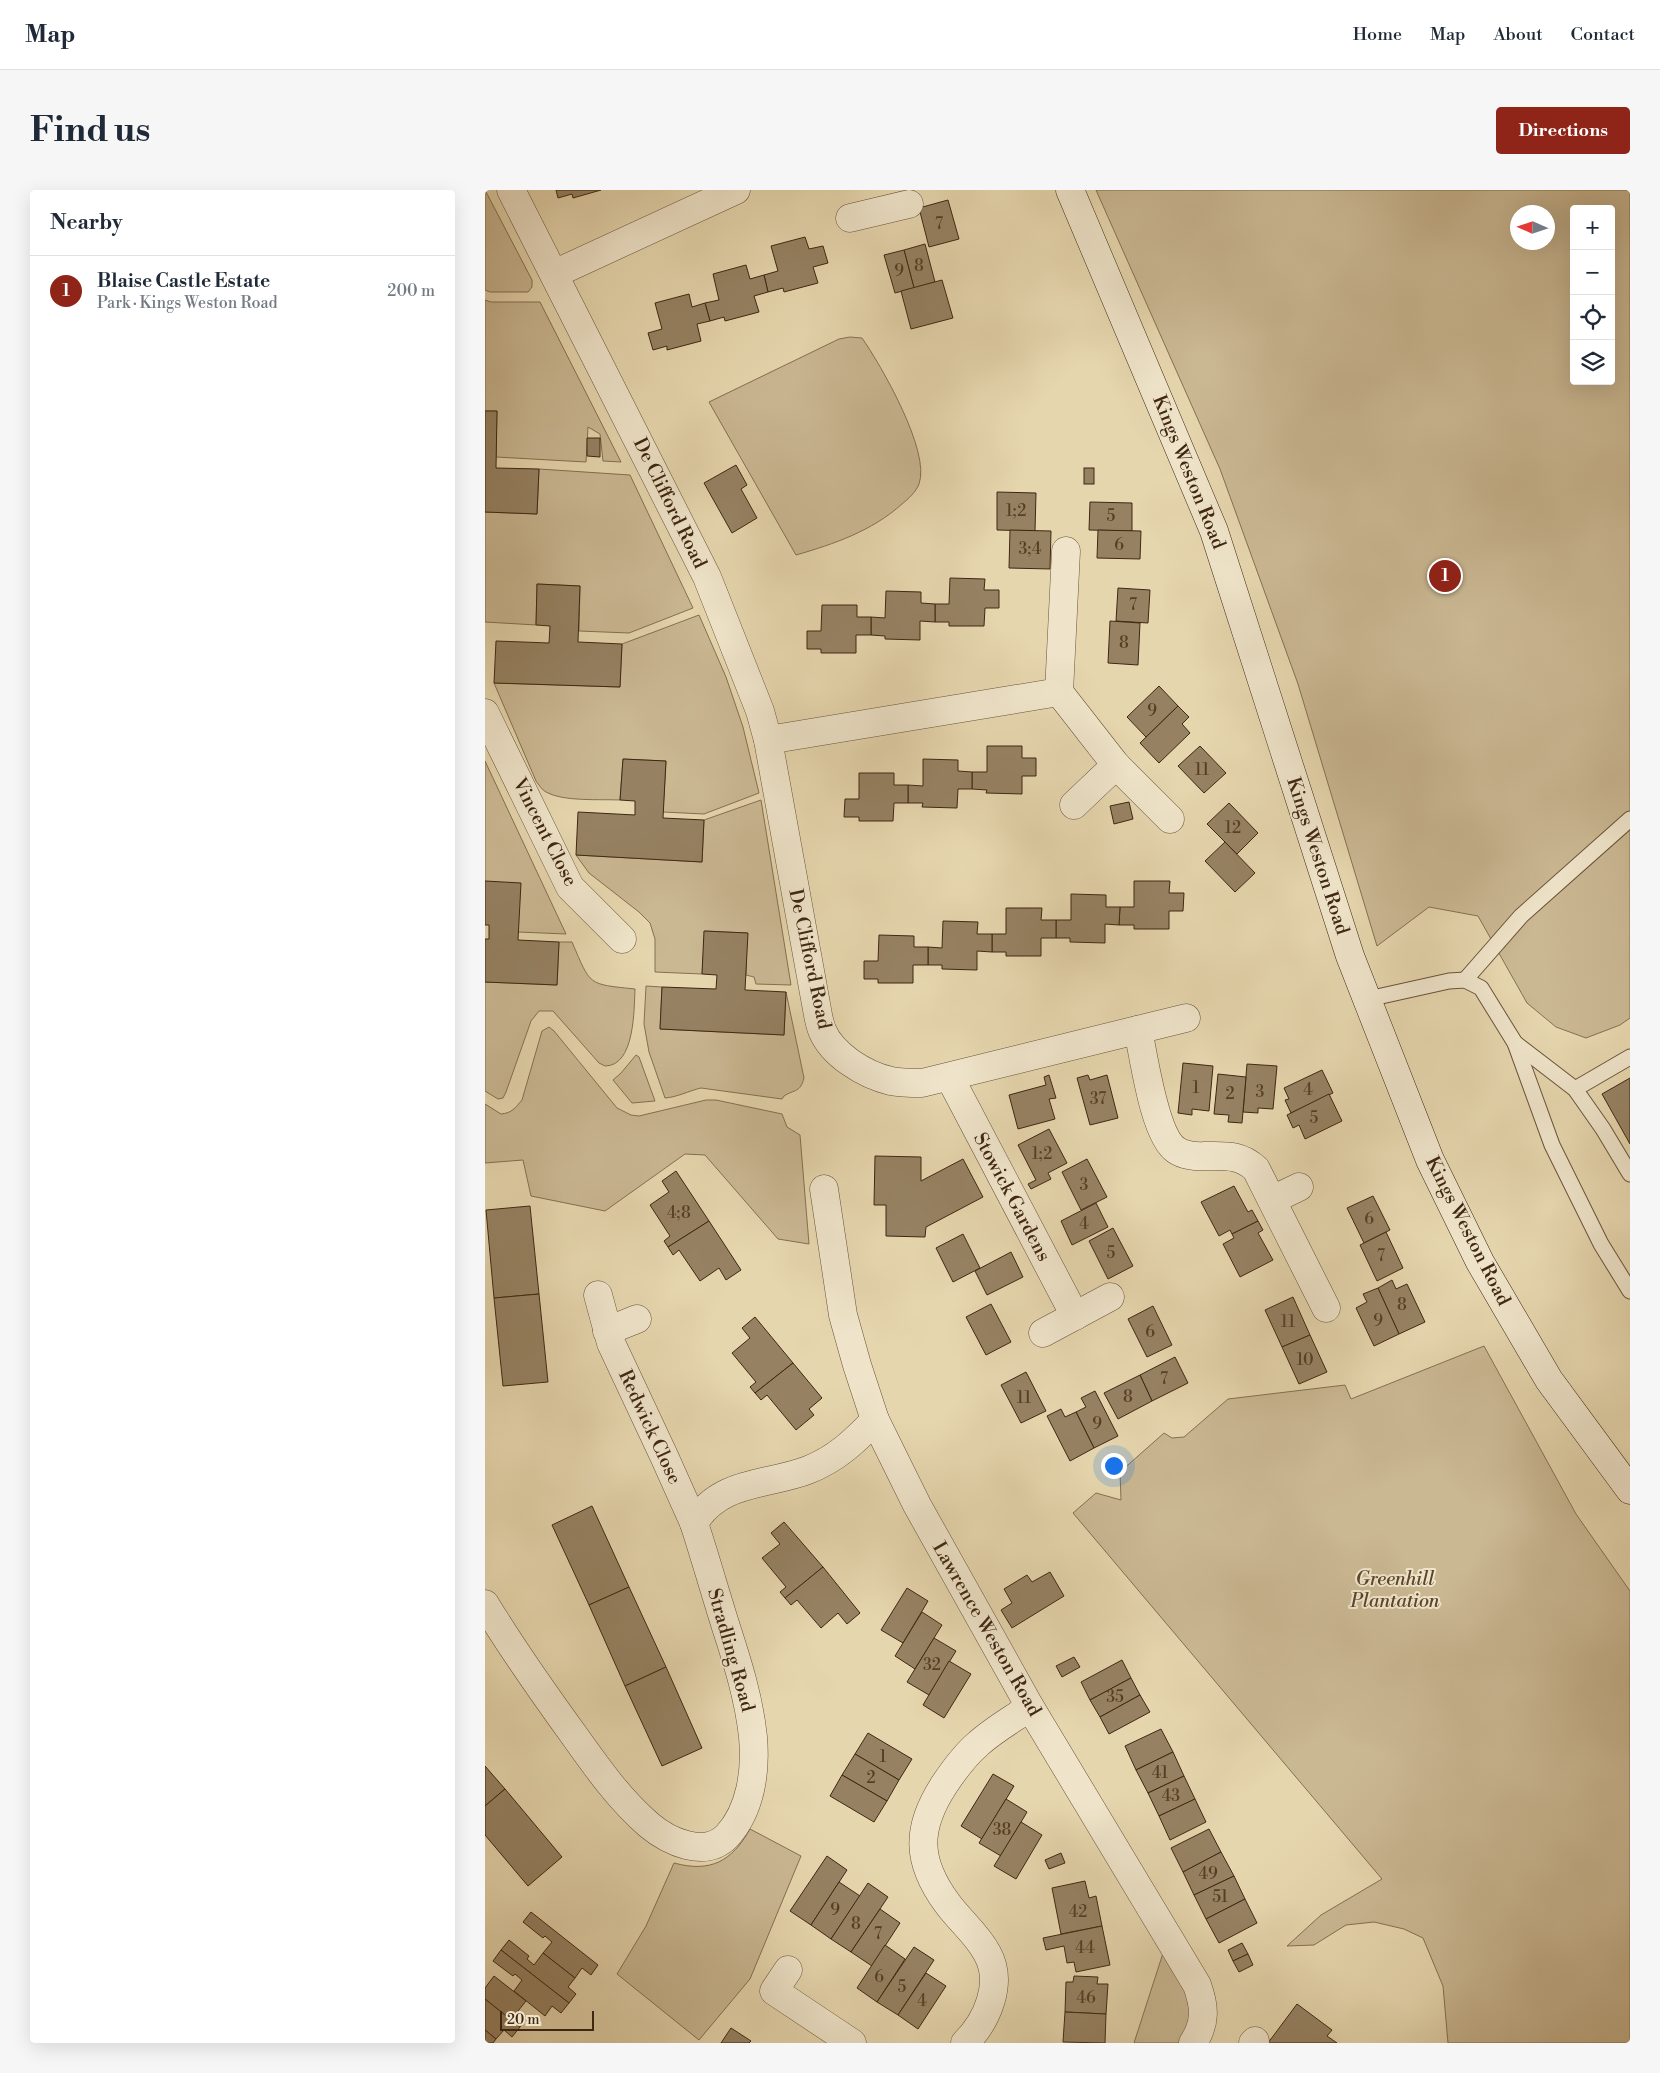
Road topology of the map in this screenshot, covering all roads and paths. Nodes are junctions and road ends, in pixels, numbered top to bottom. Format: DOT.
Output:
graph roads {
  1 [pos="511,190"];
  2 [pos="736,190"];
  3 [pos="1070,190"];
  4 [pos="890,201"];
  5 [pos="850,218"];
  6 [pos="555,274"];
  7 [pos="1066,551"];
  8 [pos="1059,692"];
  9 [pos="485,713"];
  10 [pos="768,740"];
  11 [pos="1116,765"];
  12 [pos="1073,805"];
  13 [pos="1170,819"];
  14 [pos="1630,819"];
  15 [pos="623,939"];
  16 [pos="1465,980"];
  17 [pos="1368,999"];
  18 [pos="1186,1018"];
  19 [pos="1139,1030"];
  20 [pos="1515,1044"];
  21 [pos="1630,1057"];
  22 [pos="949,1078"];
  23 [pos="1575,1089"];
  24 [pos="1630,1174"];
  25 [pos="1299,1187"];
  26 [pos="823,1189"];
  27 [pos="1272,1200"];
  28 [pos="1630,1291"];
  29 [pos="597,1295"];
  30 [pos="1110,1297"];
  31 [pos="1325,1308"];
  32 [pos="1075,1316"];
  33 [pos="637,1318"];
  34 [pos="607,1331"];
  35 [pos="1043,1333"];
  36 [pos="875,1420"];
  37 [pos="1630,1490"];
  38 [pos="694,1523"];
  39 [pos="485,1604"];
  40 [pos="1030,1707"];
  41 [pos="788,1970"];
  42 [pos="1201,2040"];
  43 [pos="851,2043"];
  44 [pos="965,2043"];
  1 -- 6 [label="street, De Clifford Road"];
  2 -- 6 [label="street"];
  3 -- 17 [label="street, Kings Weston Road"];
  4 -- 5 [label="street"];
  6 -- 10 [label="street, De Clifford Road"];
  7 -- 8 [label="street"];
  8 -- 10 [label="street"];
  8 -- 11 [label="street"];
  9 -- 15 [label="street, Vincent Close"];
  10 -- 22 [label="street, De Clifford Road"];
  11 -- 12 [label="street"];
  11 -- 13 [label="street"];
  14 -- 16 [label="lane"];
  16 -- 17 [label="lane"];
  16 -- 20 [label="lane"];
  17 -- 37 [label="street, Kings Weston Road"];
  18 -- 19 [label="street, De Clifford Road"];
  19 -- 22 [label="street, De Clifford Road"];
  19 -- 27 [label="street"];
  20 -- 23 [label="lane"];
  20 -- 28 [label="lane"];
  21 -- 23 [label="lane"];
  22 -- 32 [label="street, Stowick Gardens"];
  23 -- 24 [label="lane"];
  25 -- 27 [label="street"];
  26 -- 36 [label="street, Lawrence Weston Road"];
  27 -- 31 [label="street"];
  29 -- 34 [label="street, Redwick Close"];
  30 -- 32 [label="street"];
  32 -- 35 [label="street"];
  33 -- 34 [label="street"];
  34 -- 38 [label="street, Redwick Close"];
  36 -- 38 [label="street"];
  36 -- 40 [label="street, Lawrence Weston Road"];
  38 -- 39 [label="street, Stradling Road"];
  40 -- 42 [label="street, Lawrence Weston Road"];
  40 -- 44 [label="street"];
  41 -- 43 [label="street"];
}
